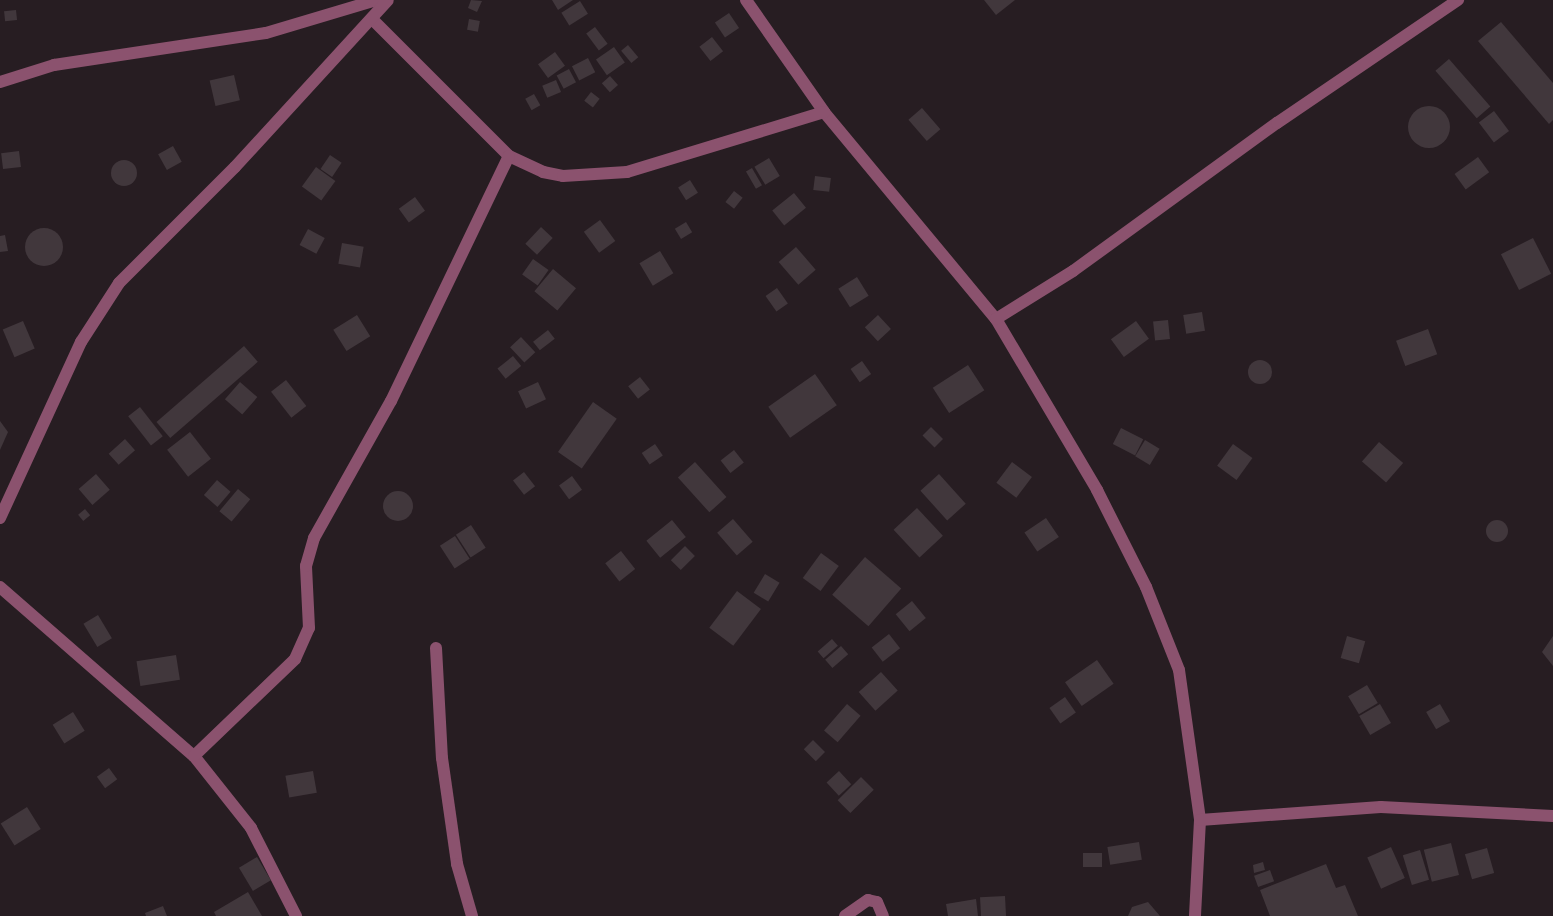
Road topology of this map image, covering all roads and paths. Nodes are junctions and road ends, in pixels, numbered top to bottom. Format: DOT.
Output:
graph roads {
  1 [pos="377,0"];
  2 [pos="388,0"];
  3 [pos="746,0"];
  4 [pos="1458,0"];
  5 [pos="373,20"];
  6 [pos="0,82"];
  7 [pos="824,112"];
  8 [pos="509,156"];
  9 [pos="996,319"];
  10 [pos="0,518"];
  11 [pos="0,588"];
  12 [pos="436,648"];
  13 [pos="194,756"];
  14 [pos="1553,816"];
  15 [pos="1200,820"];
  16 [pos="296,916"];
  17 [pos="472,916"];
  18 [pos="845,916"];
  19 [pos="883,916"];
  20 [pos="1194,916"];
  1 -- 6 [label="street"];
  2 -- 5 [label="street"];
  3 -- 7 [label="street"];
  4 -- 9 [label="street"];
  5 -- 8 [label="street"];
  5 -- 10 [label="street"];
  7 -- 8 [label="street"];
  7 -- 9 [label="street"];
  8 -- 13 [label="street"];
  9 -- 15 [label="street"];
  11 -- 13 [label="street"];
  12 -- 17 [label="street"];
  13 -- 16 [label="street"];
  14 -- 15 [label="street"];
  15 -- 20 [label="street"];
  18 -- 19 [label="street"];
}
